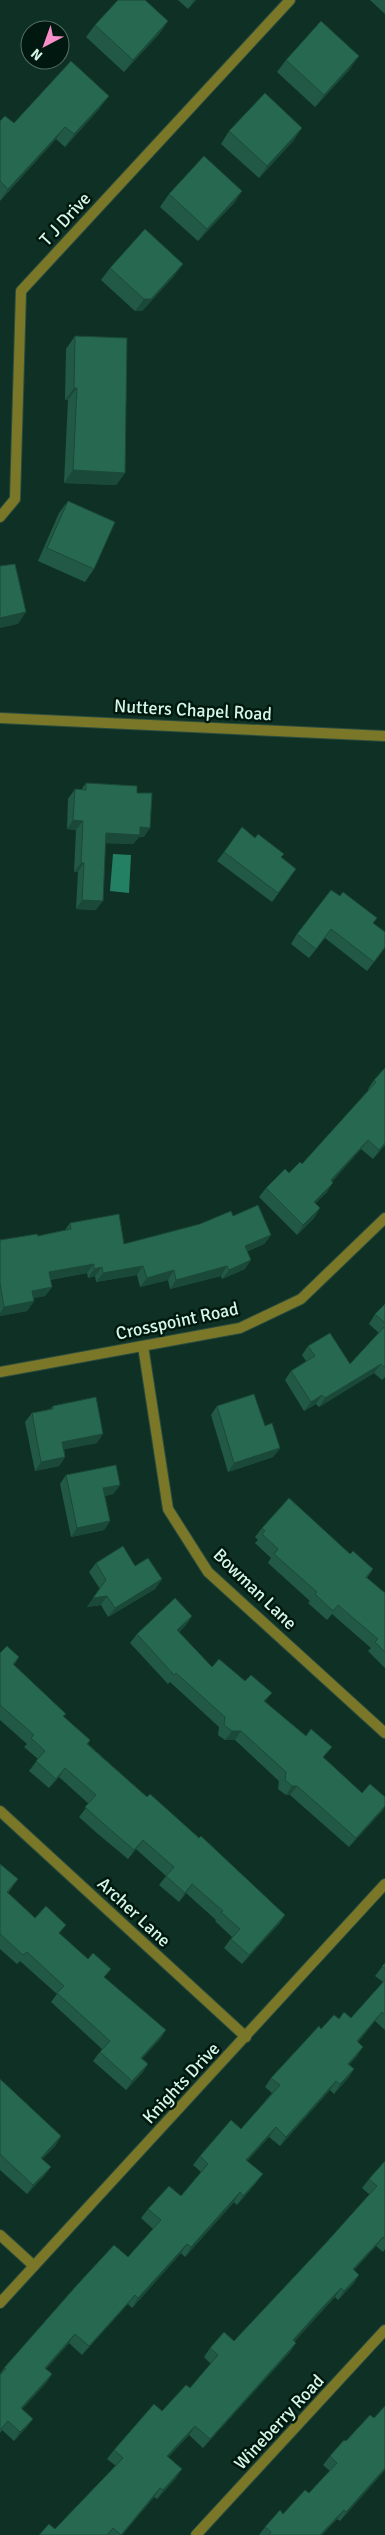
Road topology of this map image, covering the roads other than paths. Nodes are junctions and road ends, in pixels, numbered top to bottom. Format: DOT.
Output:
graph roads {
  1 [pos="290,0"];
  2 [pos="0,517"];
  3 [pos="0,718"];
  4 [pos="385,736"];
  5 [pos="385,1218"];
  6 [pos="143,1346"];
  7 [pos="0,1372"];
  8 [pos="385,1732"];
  9 [pos="0,1811"];
  10 [pos="385,1884"];
  11 [pos="246,2037"];
  12 [pos="0,2235"];
  13 [pos="34,2266"];
  14 [pos="0,2303"];
  15 [pos="385,2330"];
  16 [pos="196,2535"];
  1 -- 2 [label="street, T J Drive"];
  3 -- 4 [label="street, Nutters Chapel Road"];
  5 -- 6 [label="street, Crosspoint Road"];
  6 -- 7 [label="street, Crosspoint Road"];
  6 -- 8 [label="street, Bowman Lane"];
  9 -- 11 [label="street, Archer Lane"];
  10 -- 11 [label="street, Knights Drive"];
  11 -- 13 [label="street, Knights Drive"];
  12 -- 13 [label="street"];
  13 -- 14 [label="street, Knights Drive"];
  15 -- 16 [label="street, Wineberry Road"];
}
